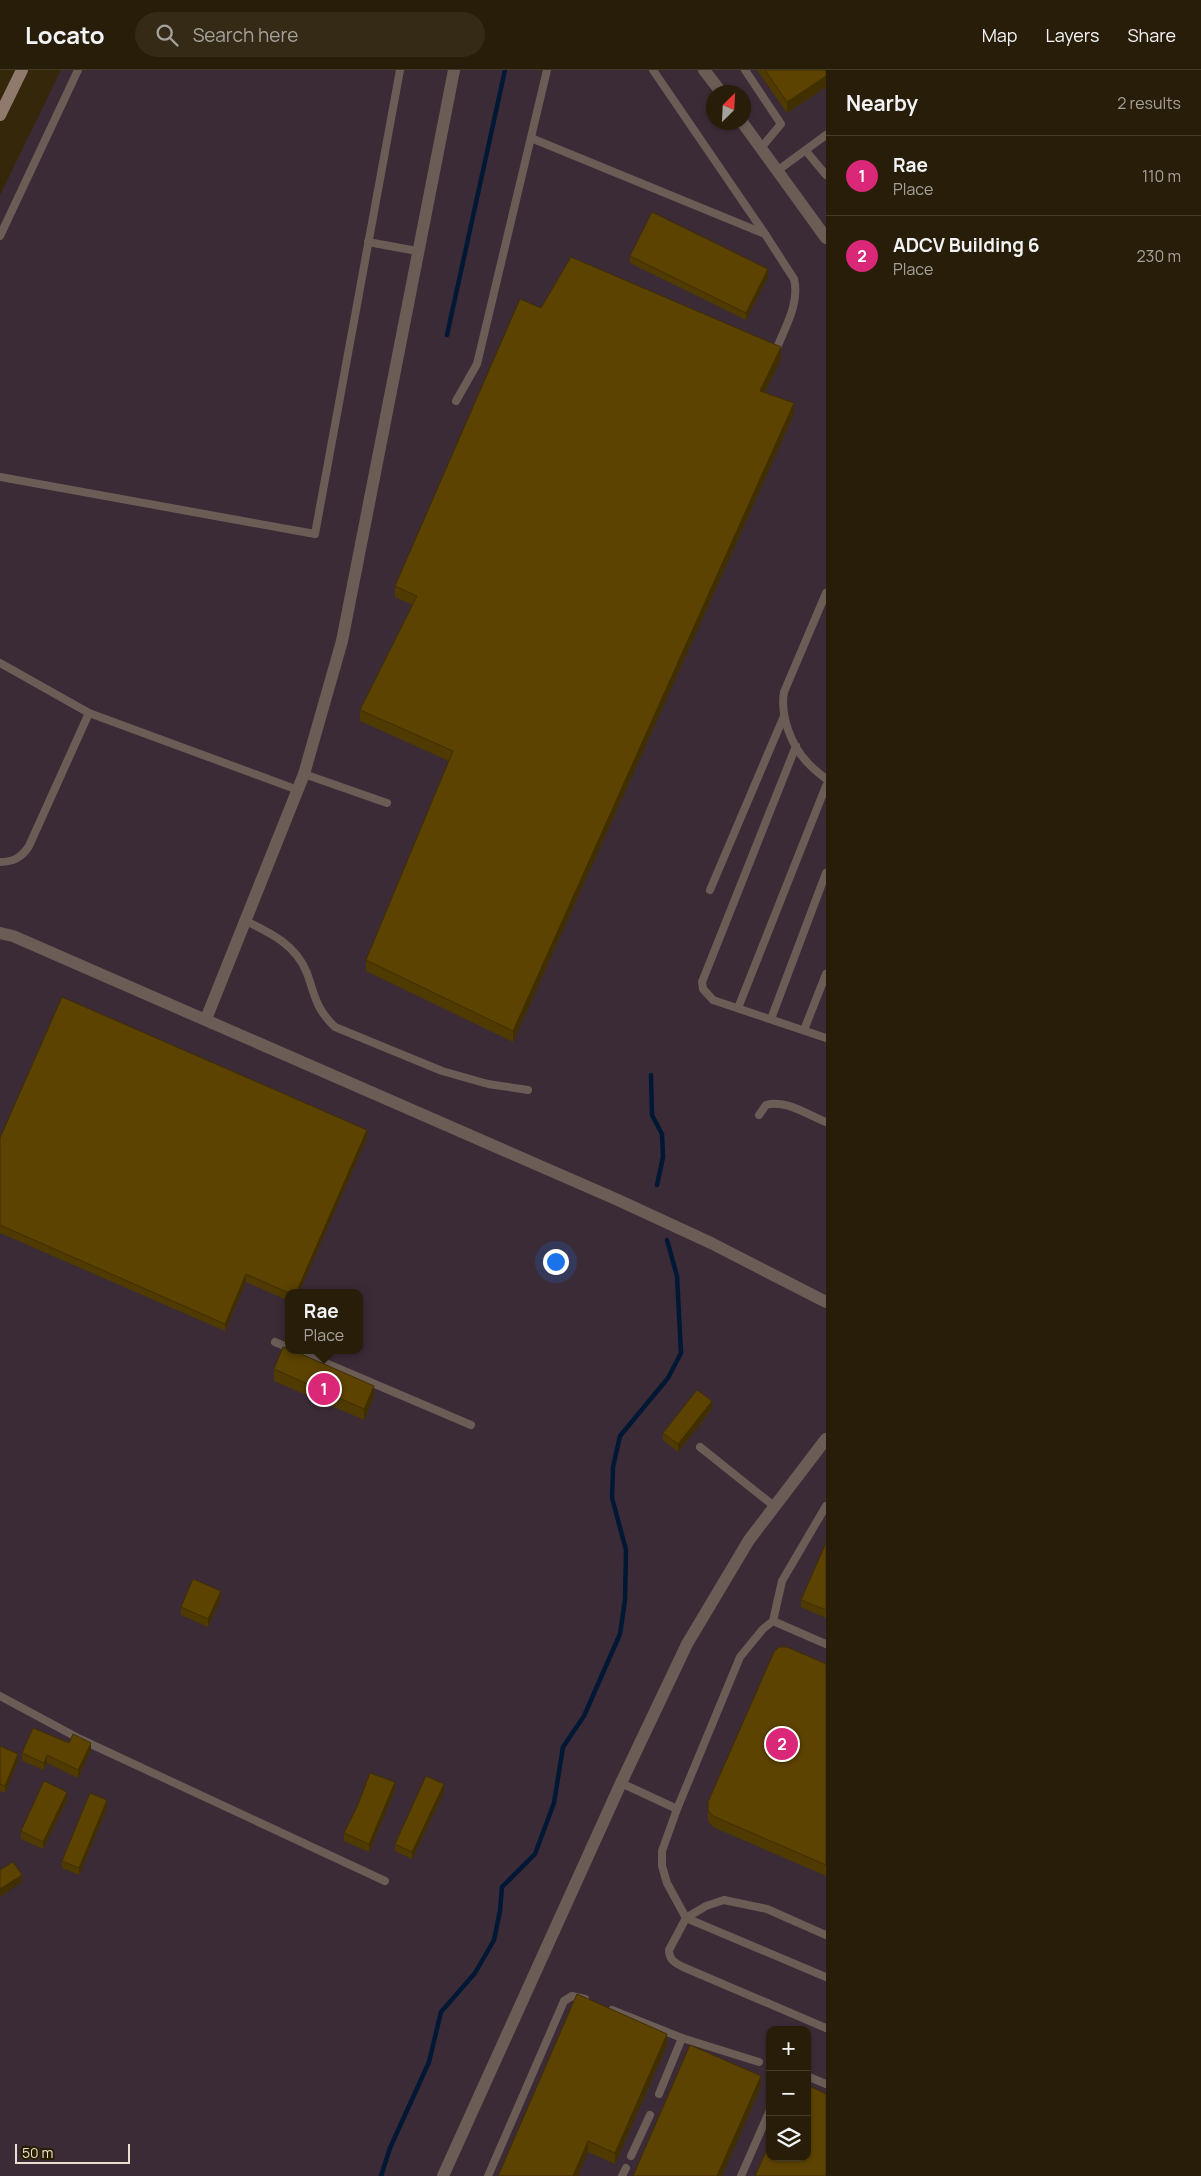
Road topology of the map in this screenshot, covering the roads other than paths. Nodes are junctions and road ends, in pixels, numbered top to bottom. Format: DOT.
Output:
graph roads {
  1 [pos="22,70"];
  2 [pos="78,70"];
  3 [pos="400,70"];
  4 [pos="454,70"];
  5 [pos="547,70"];
  6 [pos="654,70"];
  7 [pos="704,70"];
  8 [pos="745,70"];
  9 [pos="716,85"];
  10 [pos="0,115"];
  11 [pos="748,130"];
  12 [pos="826,134"];
  13 [pos="531,138"];
  14 [pos="761,148"];
  15 [pos="806,151"];
  16 [pos="777,171"];
  17 [pos="826,175"];
  18 [pos="765,234"];
  19 [pos="0,236"];
  20 [pos="826,238"];
  21 [pos="368,242"];
  22 [pos="418,251"];
  23 [pos="777,348"];
  24 [pos="456,401"];
  25 [pos="0,476"];
  26 [pos="826,593"];
  27 [pos="0,663"];
  28 [pos="89,714"];
  29 [pos="784,716"];
  30 [pos="796,746"];
  31 [pos="304,774"];
  32 [pos="826,779"];
  33 [pos="826,786"];
  34 [pos="298,790"];
  35 [pos="387,803"];
  36 [pos="0,862"];
  37 [pos="826,873"];
  38 [pos="710,890"];
  39 [pos="246,921"];
  40 [pos="0,926"];
  41 [pos="0,933"];
  42 [pos="13,936"];
  43 [pos="826,974"];
  44 [pos="738,1008"];
  45 [pos="206,1019"];
  46 [pos="771,1019"];
  47 [pos="804,1030"];
  48 [pos="826,1038"];
  49 [pos="528,1090"];
  50 [pos="759,1115"];
  51 [pos="826,1122"];
  52 [pos="826,1302"];
  53 [pos="275,1342"];
  54 [pos="285,1346"];
  55 [pos="304,1354"];
  56 [pos="471,1425"];
  57 [pos="826,1439"];
  58 [pos="700,1447"];
  59 [pos="774,1506"];
  60 [pos="826,1506"];
  61 [pos="773,1621"];
  62 [pos="826,1644"];
  63 [pos="0,1696"];
  64 [pos="620,1783"];
  65 [pos="677,1809"];
  66 [pos="385,1881"];
  67 [pos="686,1918"];
  68 [pos="826,1935"];
  69 [pos="826,1977"];
  70 [pos="595,2003"];
  71 [pos="604,2007"];
  72 [pos="826,2028"];
  73 [pos="682,2038"];
  74 [pos="759,2062"];
  75 [pos="811,2078"];
  76 [pos="826,2084"];
  77 [pos="659,2094"];
  78 [pos="650,2115"];
  79 [pos="767,2116"];
  80 [pos="631,2156"];
  81 [pos="626,2168"];
  82 [pos="443,2176"];
  83 [pos="488,2176"];
  84 [pos="622,2176"];
  85 [pos="741,2176"];
  1 -- 10 [label="main road"];
  2 -- 19 [label="lane"];
  3 -- 21 [label="lane"];
  4 -- 22 [label="street"];
  5 -- 13 [label="lane"];
  6 -- 18 [label="lane"];
  7 -- 9 [label="street"];
  8 -- 14 [label="lane"];
  11 -- 14 [label="street"];
  12 -- 15 [label="lane"];
  13 -- 18 [label="lane"];
  13 -- 24 [label="lane"];
  14 -- 16 [label="street"];
  15 -- 16 [label="lane"];
  15 -- 17 [label="lane"];
  16 -- 20 [label="street"];
  18 -- 23 [label="lane"];
  21 -- 22 [label="lane"];
  21 -- 25 [label="lane"];
  22 -- 31 [label="street"];
  26 -- 29 [label="lane"];
  27 -- 28 [label="lane"];
  28 -- 34 [label="lane"];
  28 -- 36 [label="lane"];
  29 -- 30 [label="lane"];
  29 -- 38 [label="lane"];
  30 -- 32 [label="lane"];
  30 -- 44 [label="lane"];
  31 -- 34 [label="street"];
  31 -- 35 [label="lane"];
  33 -- 44 [label="lane"];
  34 -- 39 [label="street"];
  37 -- 46 [label="lane"];
  39 -- 45 [label="street"];
  39 -- 49 [label="lane"];
  40 -- 42 [label="street"];
  41 -- 42 [label="street"];
  42 -- 45 [label="street"];
  43 -- 47 [label="lane"];
  44 -- 46 [label="lane"];
  45 -- 52 [label="street"];
  46 -- 47 [label="lane"];
  47 -- 48 [label="lane"];
  50 -- 51 [label="lane"];
  53 -- 54 [label="lane"];
  55 -- 56 [label="lane"];
  57 -- 59 [label="street"];
  58 -- 59 [label="lane"];
  59 -- 64 [label="street"];
  60 -- 61 [label="lane"];
  61 -- 62 [label="lane"];
  61 -- 65 [label="lane"];
  63 -- 66 [label="lane"];
  64 -- 65 [label="lane"];
  64 -- 82 [label="street"];
  65 -- 67 [label="lane"];
  67 -- 68 [label="lane"];
  67 -- 69 [label="lane"];
  67 -- 72 [label="lane"];
  70 -- 83 [label="lane"];
  71 -- 73 [label="lane"];
  73 -- 74 [label="lane"];
  73 -- 77 [label="lane"];
  75 -- 76 [label="lane"];
  78 -- 80 [label="lane"];
  79 -- 85 [label="lane"];
  81 -- 84 [label="lane"];
}
